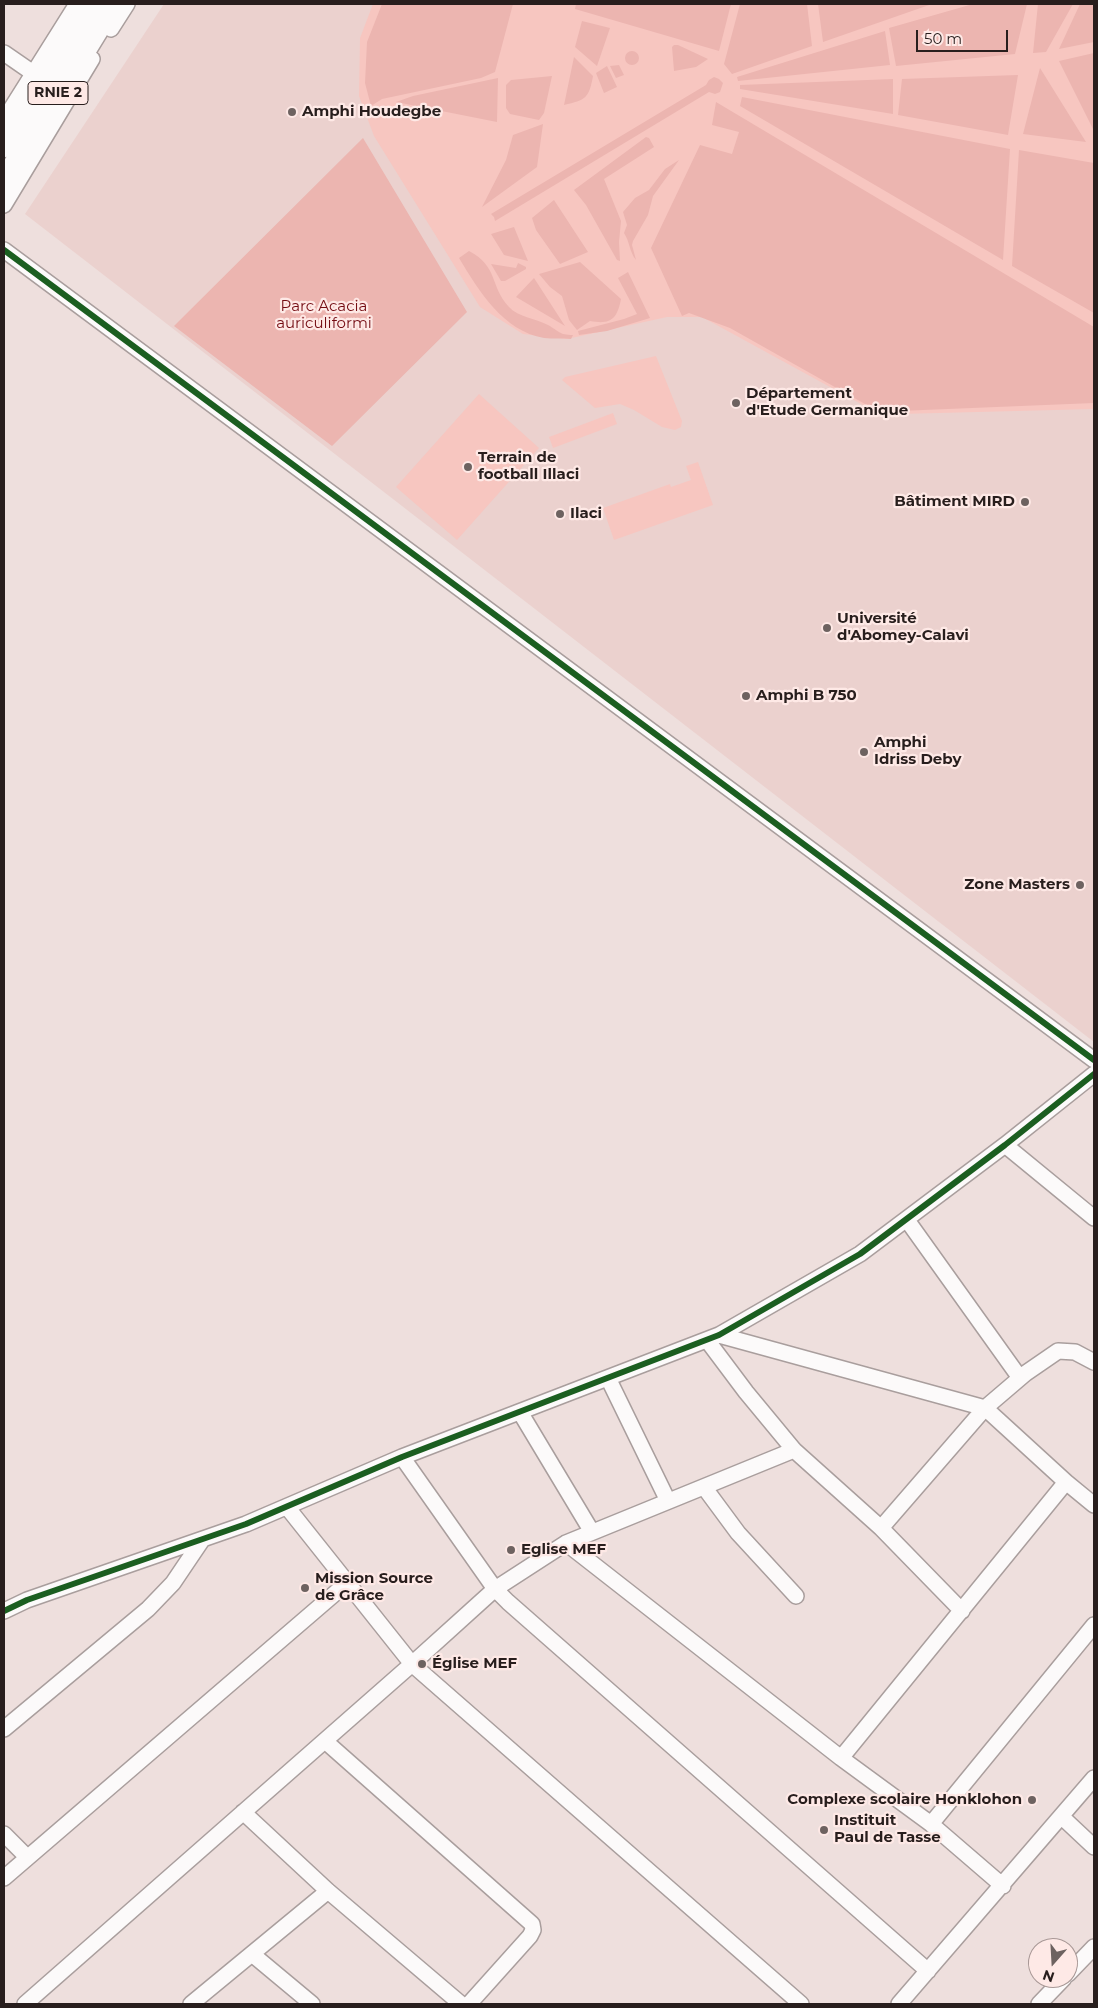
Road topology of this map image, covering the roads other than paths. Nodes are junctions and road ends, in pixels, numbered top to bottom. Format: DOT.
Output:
graph roads {
  1 [pos="77,4"];
  2 [pos="91,4"];
  3 [pos="114,4"];
  4 [pos="127,4"];
  5 [pos="4,54"];
  6 [pos="33,73"];
  7 [pos="4,120"];
  8 [pos="4,146"];
  9 [pos="4,182"];
  10 [pos="4,205"];
  11 [pos="4,250"];
  12 [pos="1094,1060"];
  13 [pos="1094,1074"];
  14 [pos="1004,1145"];
  15 [pos="1094,1218"];
  16 [pos="907,1220"];
  17 [pos="713,1337"];
  18 [pos="1094,1362"];
  19 [pos="608,1378"];
  20 [pos="1020,1378"];
  21 [pos="985,1408"];
  22 [pos="520,1412"];
  23 [pos="794,1450"];
  24 [pos="402,1458"];
  25 [pos="1066,1482"];
  26 [pos="704,1486"];
  27 [pos="668,1501"];
  28 [pos="1094,1505"];
  29 [pos="287,1507"];
  30 [pos="881,1528"];
  31 [pos="592,1532"];
  32 [pos="202,1540"];
  33 [pos="566,1542"];
  34 [pos="347,1583"];
  35 [pos="495,1589"];
  36 [pos="796,1596"];
  37 [pos="4,1610"];
  38 [pos="962,1611"];
  39 [pos="1094,1625"];
  40 [pos="412,1664"];
  41 [pos="4,1729"];
  42 [pos="325,1741"];
  43 [pos="841,1758"];
  44 [pos="1094,1778"];
  45 [pos="243,1812"];
  46 [pos="1062,1817"];
  47 [pos="931,1824"];
  48 [pos="4,1834"];
  49 [pos="1094,1847"];
  50 [pos="27,1858"];
  51 [pos="4,1878"];
  52 [pos="1003,1886"];
  53 [pos="328,1891"];
  54 [pos="1094,1946"];
  55 [pos="252,1954"];
  56 [pos="1078,1963"];
  57 [pos="928,1971"];
  58 [pos="1054,1988"];
  59 [pos="25,2004"];
  60 [pos="191,2004"];
  61 [pos="312,2004"];
  62 [pos="461,2004"];
  63 [pos="469,2004"];
  64 [pos="801,2004"];
  65 [pos="899,2004"];
  66 [pos="1039,2004"];
  1 -- 6 [label="street"];
  2 -- 8 [label="highway, RNIE 2 / RNIE 2"];
  3 -- 9 [label="highway, RNIE 2 / RNIE 2"];
  4 -- 10 [label="street"];
  5 -- 6 [label="street"];
  6 -- 7 [label="street"];
  11 -- 12 [label="street"];
  13 -- 14 [label="street"];
  14 -- 15 [label="street"];
  14 -- 16 [label="street"];
  16 -- 17 [label="street"];
  16 -- 20 [label="street"];
  17 -- 19 [label="street"];
  17 -- 21 [label="street"];
  17 -- 23 [label="street"];
  18 -- 20 [label="street"];
  19 -- 22 [label="street"];
  19 -- 27 [label="street"];
  20 -- 21 [label="street"];
  21 -- 25 [label="street"];
  21 -- 30 [label="street"];
  22 -- 24 [label="street"];
  22 -- 31 [label="street"];
  23 -- 26 [label="street"];
  23 -- 30 [label="street"];
  24 -- 29 [label="street"];
  24 -- 35 [label="street"];
  25 -- 28 [label="street"];
  25 -- 38 [label="street"];
  26 -- 27 [label="street"];
  26 -- 36 [label="street"];
  27 -- 31 [label="street"];
  29 -- 32 [label="street"];
  29 -- 34 [label="street"];
  30 -- 38 [label="street"];
  31 -- 33 [label="street"];
  32 -- 37 [label="street"];
  32 -- 41 [label="street"];
  33 -- 35 [label="street"];
  33 -- 43 [label="street"];
  34 -- 40 [label="street"];
  34 -- 50 [label="street"];
  35 -- 40 [label="street"];
  35 -- 57 [label="street"];
  38 -- 43 [label="street"];
  39 -- 47 [label="street"];
  40 -- 42 [label="street"];
  40 -- 64 [label="street"];
  42 -- 45 [label="street"];
  42 -- 63 [label="street"];
  43 -- 47 [label="street"];
  44 -- 46 [label="street"];
  45 -- 53 [label="street"];
  45 -- 59 [label="street"];
  46 -- 49 [label="street"];
  46 -- 52 [label="street"];
  47 -- 52 [label="street"];
  48 -- 50 [label="street"];
  50 -- 51 [label="street"];
  52 -- 57 [label="street"];
  53 -- 55 [label="street"];
  53 -- 62 [label="street"];
  54 -- 56 [label="street"];
  55 -- 60 [label="street"];
  55 -- 61 [label="street"];
  57 -- 65 [label="street"];
  58 -- 66 [label="street"];
}
